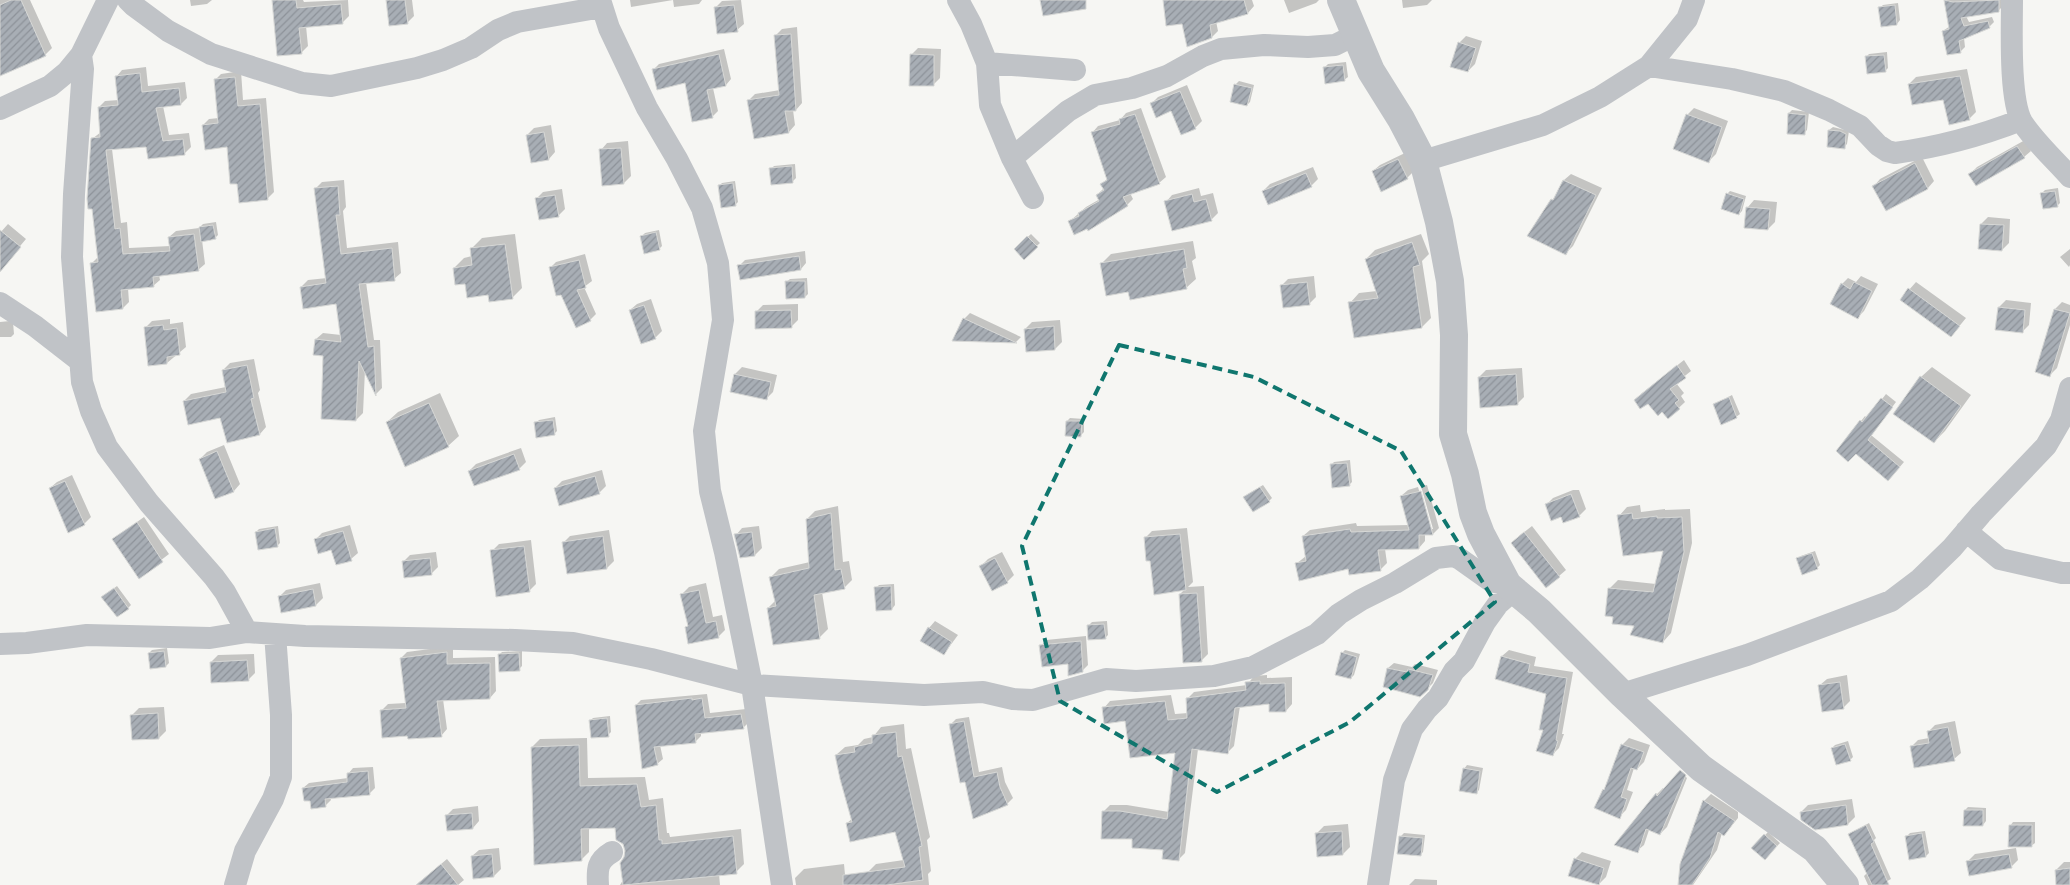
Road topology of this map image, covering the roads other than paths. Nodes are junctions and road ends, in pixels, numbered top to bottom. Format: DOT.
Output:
graph roads {
  1 [pos="108,0"];
  2 [pos="128,0"];
  3 [pos="958,0"];
  4 [pos="1341,0"];
  5 [pos="1694,0"];
  6 [pos="2012,0"];
  7 [pos="601,4"];
  8 [pos="1356,35"];
  9 [pos="82,55"];
  10 [pos="987,63"];
  11 [pos="1649,66"];
  12 [pos="1075,70"];
  13 [pos="0,109"];
  14 [pos="2021,120"];
  15 [pos="1012,158"];
  16 [pos="1423,161"];
  17 [pos="2070,177"];
  18 [pos="1033,198"];
  19 [pos="0,303"];
  20 [pos="80,361"];
  21 [pos="2070,388"];
  22 [pos="1966,531"];
  23 [pos="2070,573"];
  24 [pos="1511,588"];
  25 [pos="247,632"];
  26 [pos="275,634"];
  27 [pos="0,644"];
  28 [pos="752,685"];
  29 [pos="1622,694"];
  30 [pos="612,852"];
  31 [pos="236,885"];
  32 [pos="598,885"];
  33 [pos="782,885"];
  34 [pos="1378,885"];
  35 [pos="1845,885"];
  1 -- 9 [label="street"];
  2 -- 7 [label="street"];
  3 -- 10 [label="street"];
  4 -- 8 [label="street"];
  5 -- 11 [label="street"];
  6 -- 14 [label="street"];
  7 -- 28 [label="street"];
  8 -- 15 [label="street"];
  8 -- 16 [label="street"];
  9 -- 13 [label="street"];
  9 -- 20 [label="street"];
  10 -- 12 [label="street"];
  10 -- 15 [label="street"];
  11 -- 14 [label="street"];
  11 -- 16 [label="street"];
  14 -- 17 [label="street"];
  15 -- 18 [label="street"];
  16 -- 24 [label="street"];
  19 -- 20 [label="street"];
  20 -- 25 [label="street"];
  21 -- 22 [label="street"];
  22 -- 23 [label="street"];
  22 -- 29 [label="street"];
  24 -- 28 [label="street"];
  24 -- 29 [label="street"];
  24 -- 34 [label="street"];
  25 -- 26 [label="street"];
  25 -- 27 [label="street"];
  26 -- 28 [label="street"];
  26 -- 31 [label="street"];
  28 -- 33 [label="street"];
  29 -- 35 [label="street"];
  30 -- 32 [label="street"];
}
